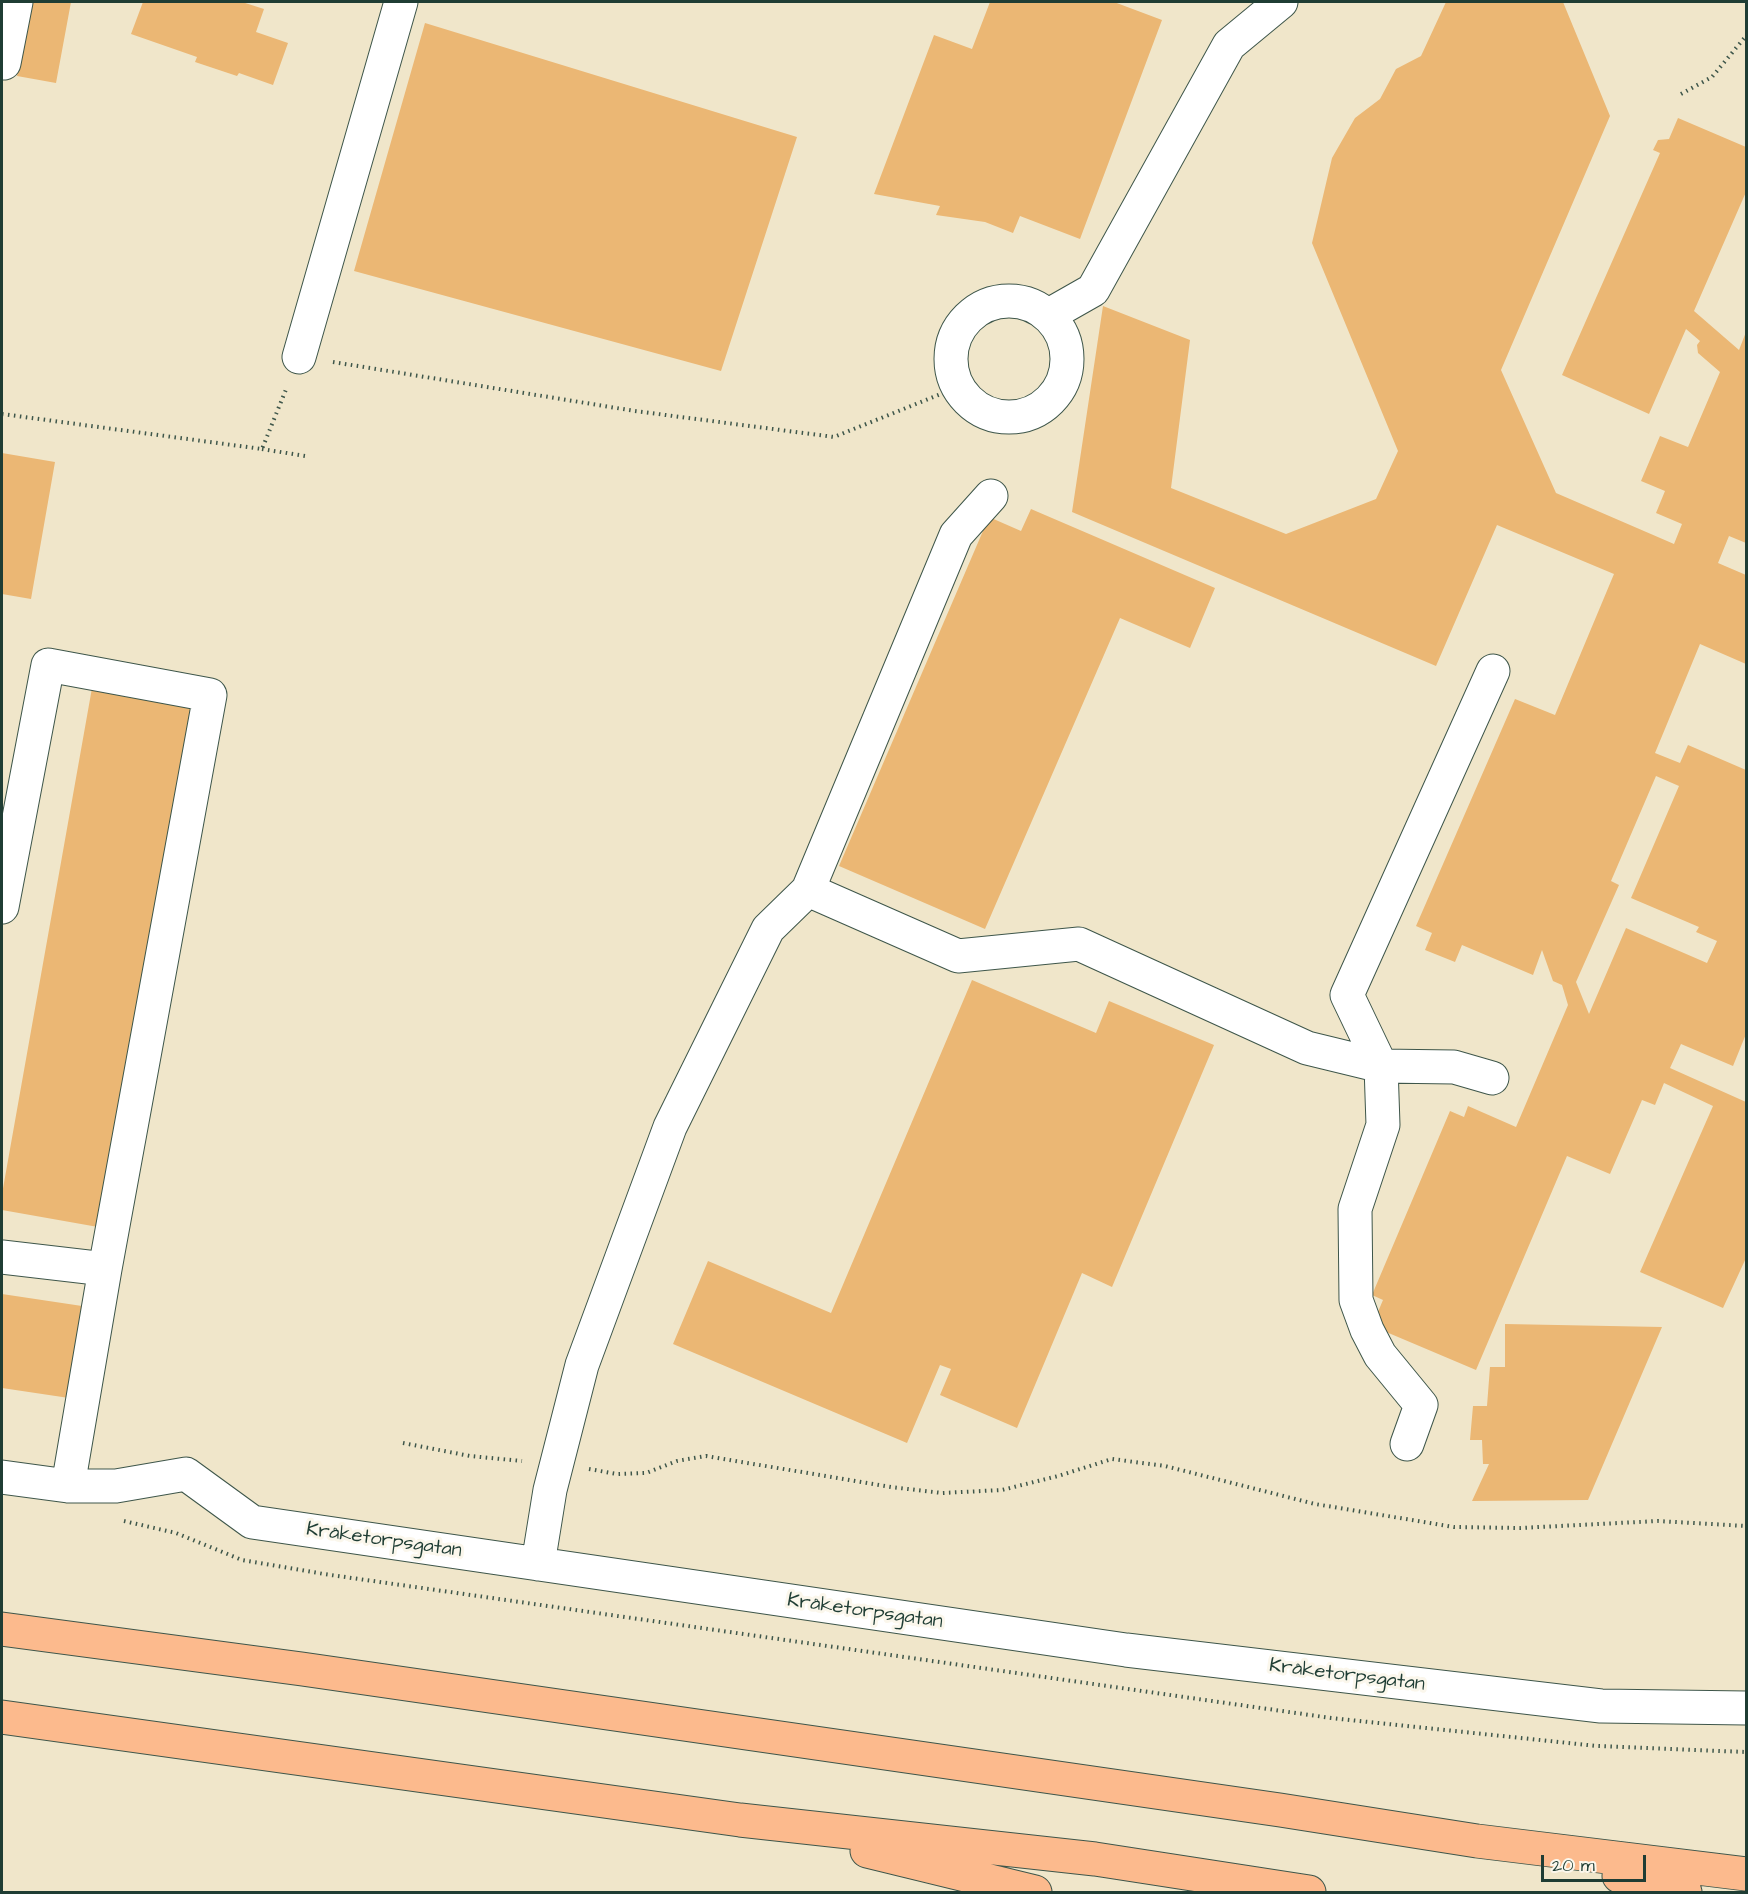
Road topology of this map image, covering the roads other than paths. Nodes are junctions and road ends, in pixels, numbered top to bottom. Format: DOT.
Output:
graph roads {
  1 [pos="16,2"];
  2 [pos="401,2"];
  3 [pos="1281,2"];
  4 [pos="4,63"];
  5 [pos="1049,315"];
  6 [pos="299,357"];
  7 [pos="991,496"];
  8 [pos="1493,671"];
  9 [pos="808,890"];
  10 [pos="2,907"];
  11 [pos="1381,1066"];
  12 [pos="1492,1078"];
  13 [pos="2,1257"];
  14 [pos="105,1269"];
  15 [pos="1407,1444"];
  16 [pos="2,1477"];
  17 [pos="68,1486"];
  18 [pos="538,1564"];
  19 [pos="2,1629"];
  20 [pos="1746,1708"];
  21 [pos="2,1717"];
  22 [pos="740,1820"];
  23 [pos="1477,1841"];
  24 [pos="1746,1874"];
  25 [pos="1035,1893"];
  26 [pos="1309,1893"];
  27 [pos="1685,1893"];
  1 -- 4 [label="street"];
  2 -- 6 [label="street"];
  3 -- 5 [label="street"];
  5 -- 5 [label="street"];
  7 -- 9 [label="street"];
  8 -- 11 [label="street"];
  9 -- 11 [label="street"];
  9 -- 18 [label="street"];
  10 -- 14 [label="street"];
  11 -- 12 [label="street"];
  11 -- 15 [label="street"];
  13 -- 14 [label="street"];
  14 -- 17 [label="street"];
  16 -- 17 [label="street, Kråketorpsgatan"];
  17 -- 18 [label="street, Kråketorpsgatan"];
  18 -- 20 [label="street, Kråketorpsgatan"];
  19 -- 23 [label="highway"];
  21 -- 22 [label="highway"];
  22 -- 25 [label="highway"];
  22 -- 26 [label="highway"];
  23 -- 24 [label="highway"];
  23 -- 27 [label="highway"];
}
